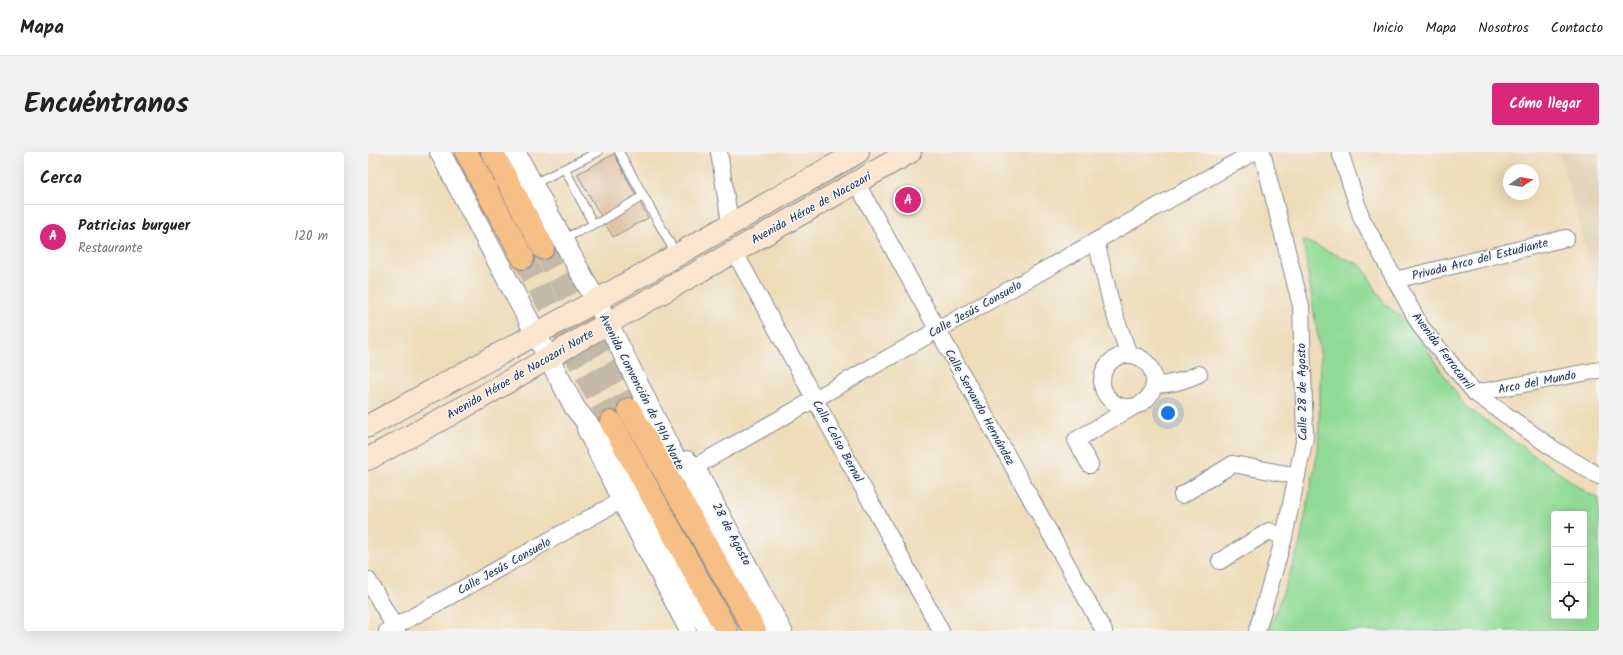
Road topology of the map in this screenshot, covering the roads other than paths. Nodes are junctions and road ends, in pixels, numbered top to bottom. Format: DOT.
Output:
graph roads {
  1 [pos="440,152"];
  2 [pos="466,152"];
  3 [pos="492,152"];
  4 [pos="515,152"];
  5 [pos="598,152"];
  6 [pos="619,152"];
  7 [pos="719,152"];
  8 [pos="910,152"];
  9 [pos="1254,152"];
  10 [pos="1262,152"];
  11 [pos="1342,153"];
  12 [pos="850,154"];
  13 [pos="565,169"];
  14 [pos="856,182"];
  15 [pos="533,184"];
  16 [pos="643,196"];
  17 [pos="730,223"];
  18 [pos="593,224"];
  19 [pos="1566,238"];
  20 [pos="1096,241"];
  21 [pos="553,244"];
  22 [pos="734,251"];
  23 [pos="676,255"];
  24 [pos="523,258"];
  25 [pos="1395,280"];
  26 [pos="596,301"];
  27 [pos="608,323"];
  28 [pos="938,330"];
  29 [pos="536,334"];
  30 [pos="1128,355"];
  31 [pos="549,358"];
  32 [pos="1599,370"];
  33 [pos="1199,374"];
  34 [pos="1154,385"];
  35 [pos="1476,393"];
  36 [pos="815,399"];
  37 [pos="1133,407"];
  38 [pos="575,408"];
  39 [pos="629,409"];
  40 [pos="370,421"];
  41 [pos="611,422"];
  42 [pos="669,447"];
  43 [pos="368,459"];
  44 [pos="1090,465"];
  45 [pos="696,466"];
  46 [pos="1297,476"];
  47 [pos="1599,476"];
  48 [pos="1182,495"];
  49 [pos="620,501"];
  50 [pos="1284,537"];
  51 [pos="1220,561"];
  52 [pos="368,580"];
  53 [pos="393,630"];
  54 [pos="688,631"];
  55 [pos="709,631"];
  56 [pos="727,631"];
  57 [pos="755,631"];
  58 [pos="770,631"];
  59 [pos="784,631"];
  60 [pos="942,631"];
  61 [pos="1104,631"];
  62 [pos="1257,631"];
  1 -- 29 [label="street"];
  2 -- 24 [label="main road"];
  3 -- 21 [label="main road, Avenida Convención de 1914 Norte"];
  4 -- 15 [label="street, Avenida Convención de 1914 Norte"];
  5 -- 13 [label="lane"];
  6 -- 16 [label="lane"];
  7 -- 17 [label="street"];
  8 -- 14 [label="main road, Avenida Héroe de Nacozari"];
  9 -- 20 [label="street, Calle Jesús Consuelo"];
  10 -- 46 [label="street, Calle 28 de Agosto"];
  11 -- 25 [label="street, Avenida Ferrocarril"];
  12 -- 17 [label="main road"];
  13 -- 15 [label="lane"];
  13 -- 18 [label="lane"];
  14 -- 22 [label="main road, Avenida Héroe de Nacozari"];
  14 -- 28 [label="street, Calle Servando Hernández"];
  15 -- 21 [label="street, Avenida Convención de 1914 Norte"];
  16 -- 18 [label="lane"];
  16 -- 23 [label="lane"];
  17 -- 23 [label="main road"];
  18 -- 21 [label="lane"];
  19 -- 25 [label="street, Privada Arco del Estudiante"];
  20 -- 28 [label="street, Calle Jesús Consuelo"];
  20 -- 30 [label="street"];
  21 -- 26 [label="street, Avenida Convención de 1914 Norte"];
  22 -- 27 [label="main road, Avenida Héroe de Nacozari Norte"];
  22 -- 36 [label="street, Calle Celso Bernal"];
  23 -- 26 [label="main road"];
  25 -- 35 [label="street, Avenida Ferrocarril"];
  26 -- 27 [label="street, Avenida Convención de 1914 Norte"];
  26 -- 29 [label="main road"];
  27 -- 31 [label="main road, Avenida Héroe de Nacozari Norte"];
  27 -- 42 [label="street, Avenida Convención de 1914 Norte"];
  28 -- 36 [label="street, Calle Jesús Consuelo"];
  28 -- 61 [label="street, Calle Servando Hernández"];
  29 -- 31 [label="street"];
  29 -- 40 [label="main road"];
  30 -- 34 [label="street"];
  30 -- 37 [label="street"];
  31 -- 38 [label="street"];
  31 -- 43 [label="main road, Avenida Héroe de Nacozari Norte"];
  32 -- 35 [label="street, Arco del Mundo"];
  33 -- 34 [label="street"];
  34 -- 37 [label="street"];
  35 -- 47 [label="street, Avenida Ferrocarril"];
  36 -- 45 [label="street, Calle Jesús Consuelo"];
  36 -- 60 [label="street, Calle Celso Bernal"];
  37 -- 44 [label="street"];
  38 -- 49 [label="street"];
  38 -- 55 [label="street"];
  39 -- 57 [label="main road, Avenida Convención de 1914 Norte"];
  41 -- 56 [label="main road"];
  42 -- 45 [label="street, 28 de Agosto"];
  42 -- 58 [label="street, Avenida Convención de 1914 Norte"];
  45 -- 59 [label="street, 28 de Agosto"];
  46 -- 48 [label="street"];
  46 -- 50 [label="street, Calle 28 de Agosto"];
  49 -- 53 [label="street, Calle Jesús Consuelo"];
  49 -- 54 [label="street"];
  50 -- 51 [label="street"];
  50 -- 62 [label="street, Calle 28 de Agosto"];
  52 -- 53 [label="street"];
}
